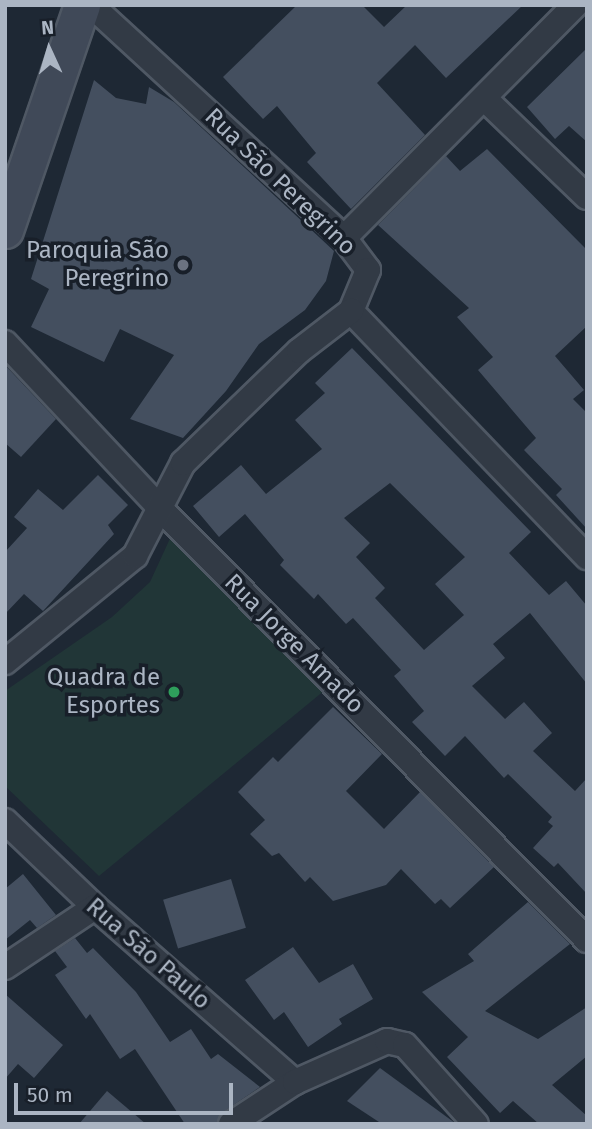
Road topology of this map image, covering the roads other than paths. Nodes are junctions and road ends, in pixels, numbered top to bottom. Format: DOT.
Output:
graph roads {
  1 [pos="82,5"];
  2 [pos="91,5"];
  3 [pos="575,5"];
  4 [pos="485,99"];
  5 [pos="587,197"];
  6 [pos="5,230"];
  7 [pos="344,238"];
  8 [pos="351,311"];
  9 [pos="5,343"];
  10 [pos="163,510"];
  11 [pos="587,558"];
  12 [pos="5,662"];
  13 [pos="5,821"];
  14 [pos="94,907"];
  15 [pos="587,940"];
  16 [pos="5,967"];
  17 [pos="295,1082"];
  18 [pos="231,1124"];
  19 [pos="476,1124"];
  1 -- 6 [label="main road"];
  2 -- 7 [label="street, Rua São Peregrino"];
  3 -- 4 [label="street"];
  4 -- 5 [label="street"];
  4 -- 7 [label="street"];
  7 -- 8 [label="street, Rua São Peregrino"];
  8 -- 10 [label="street"];
  8 -- 11 [label="street"];
  9 -- 10 [label="street, Rua Jorge Amado"];
  10 -- 12 [label="street"];
  10 -- 15 [label="street, Rua Jorge Amado"];
  13 -- 14 [label="street, Rua São Paulo"];
  14 -- 16 [label="street"];
  14 -- 17 [label="street, Rua São Paulo"];
  17 -- 18 [label="street"];
  17 -- 19 [label="street"];
}
